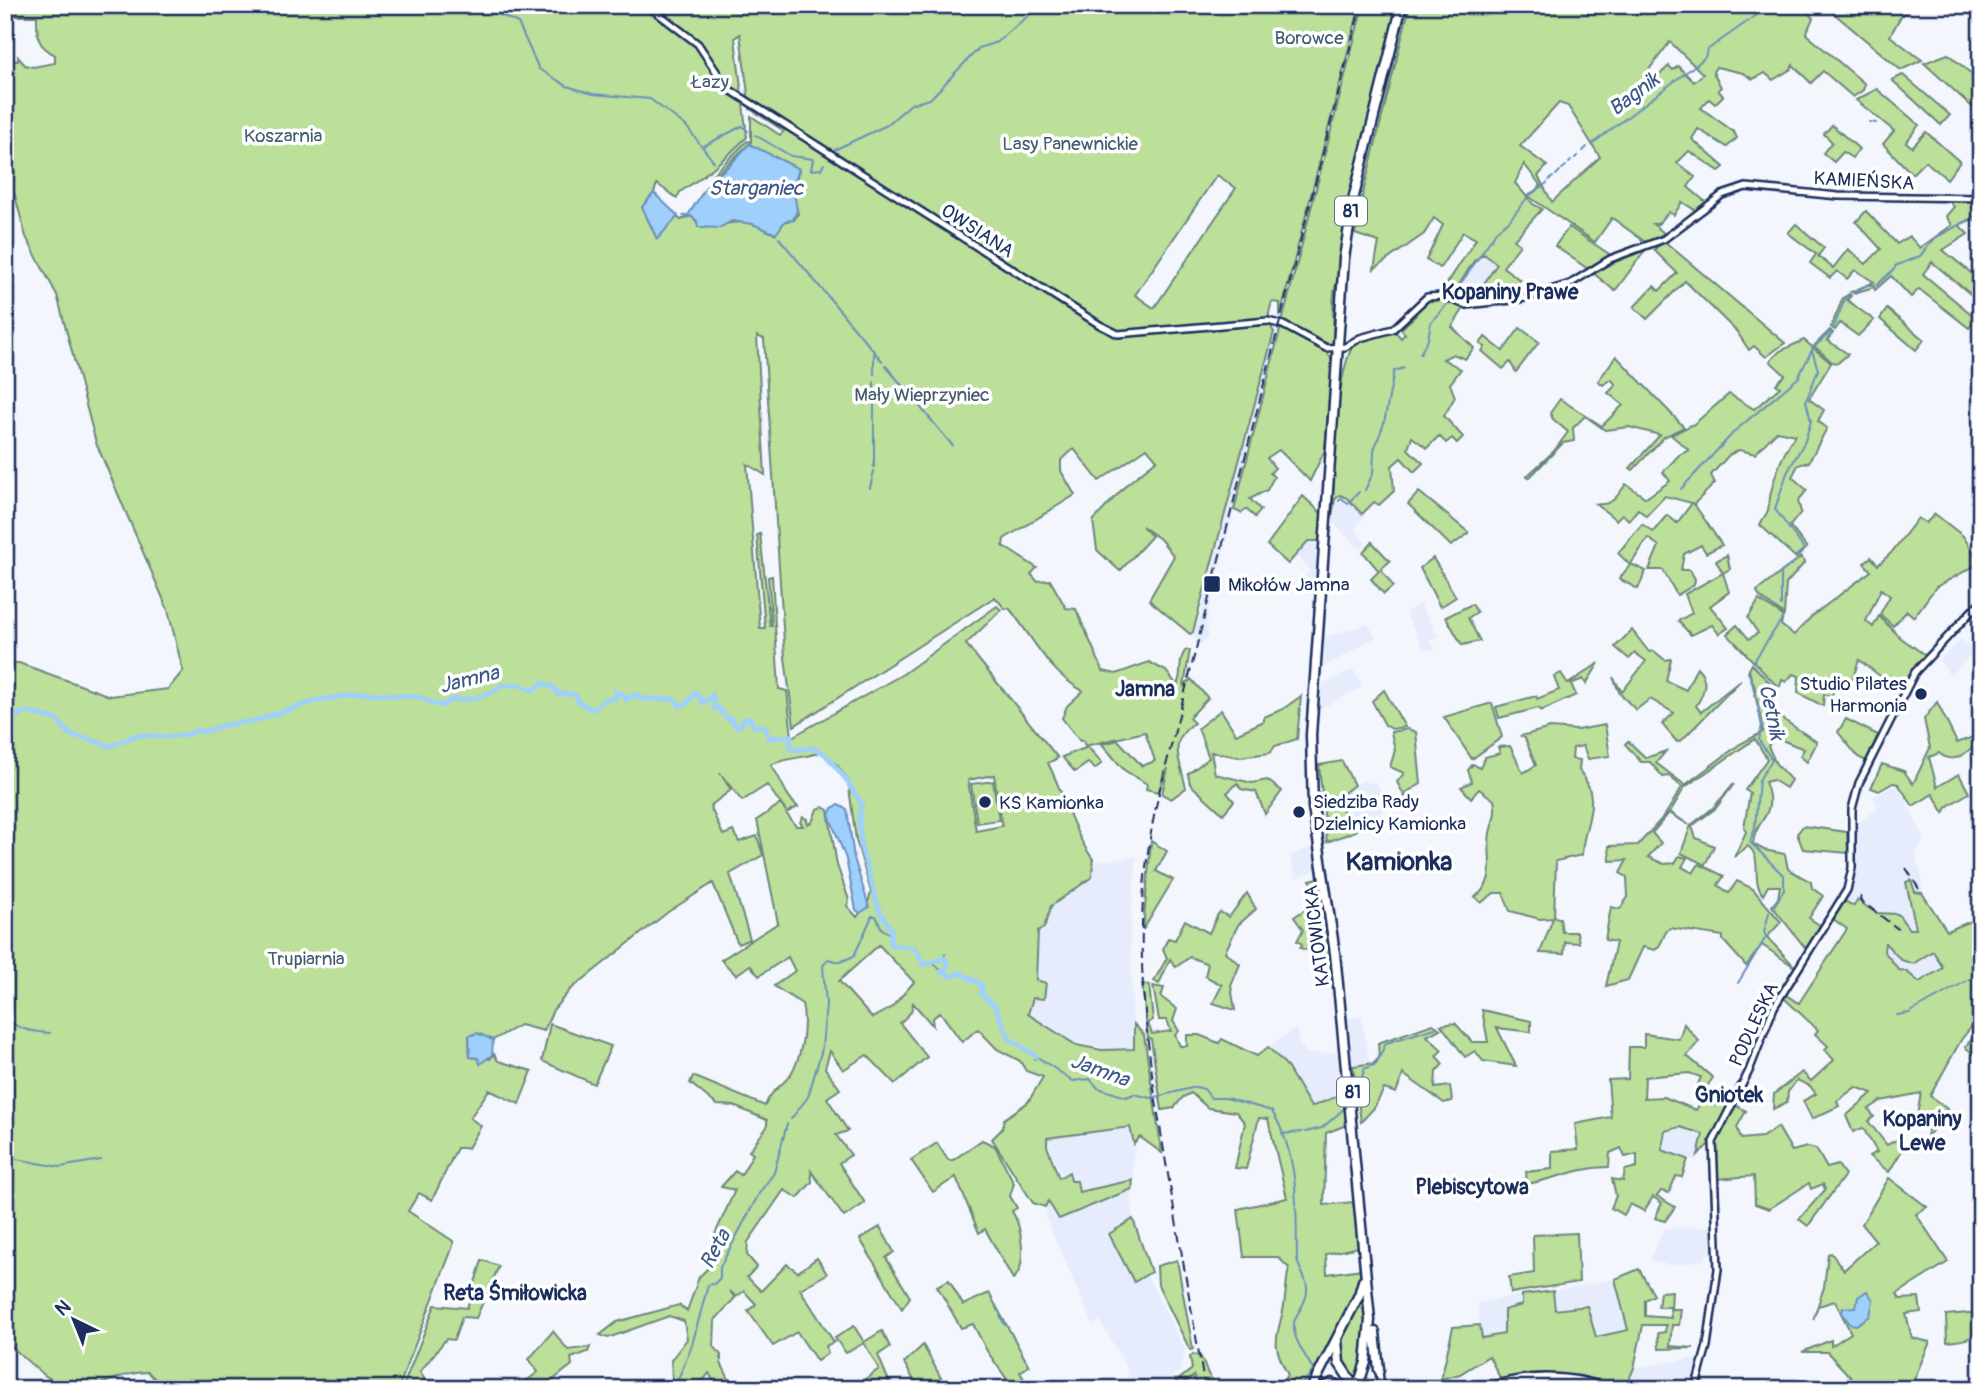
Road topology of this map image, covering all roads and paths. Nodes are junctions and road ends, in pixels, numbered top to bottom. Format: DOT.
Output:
graph roads {
  1 [pos="647,5"];
  2 [pos="1404,5"];
  3 [pos="1981,198"];
  4 [pos="1339,347"];
  5 [pos="1326,348"];
  6 [pos="1335,364"];
  7 [pos="1332,442"];
  8 [pos="1981,601"];
  9 [pos="1365,1268"];
  10 [pos="1337,1337"];
  11 [pos="1375,1337"];
  12 [pos="1379,1370"];
  13 [pos="1359,1388"];
  14 [pos="1311,1389"];
  15 [pos="1320,1389"];
  16 [pos="1344,1389"];
  17 [pos="1381,1389"];
  18 [pos="1486,1389"];
  19 [pos="1502,1389"];
  20 [pos="1591,1389"];
  21 [pos="1607,1389"];
  22 [pos="1695,1389"];
  1 -- 5 [label="street, OWSIANA"];
  2 -- 4 [label="main road, 81"];
  3 -- 4 [label="street, KAMIEŃSKA"];
  4 -- 5 [label="street, OWSIANA"];
  4 -- 6 [label="main road, 81"];
  4 -- 7 [label="main road, 81"];
  5 -- 6 [label="street"];
  6 -- 7 [label="main road, 81"];
  7 -- 9 [label="main road, KATOWICKA / 81"];
  7 -- 11 [label="main road, KATOWICKA / 81"];
  8 -- 22 [label="street, PODLESKA"];
  9 -- 10 [label="main road"];
  9 -- 13 [label="main road, KATOWICKA / 81"];
  10 -- 13 [label="main road"];
  10 -- 14 [label="main road"];
  11 -- 12 [label="main road"];
  11 -- 13 [label="main road, 81"];
  12 -- 17 [label="street"];
  15 -- 16 [label="main road"];
  18 -- 21 [label="main road"];
  19 -- 20 [label="main road"];
}
